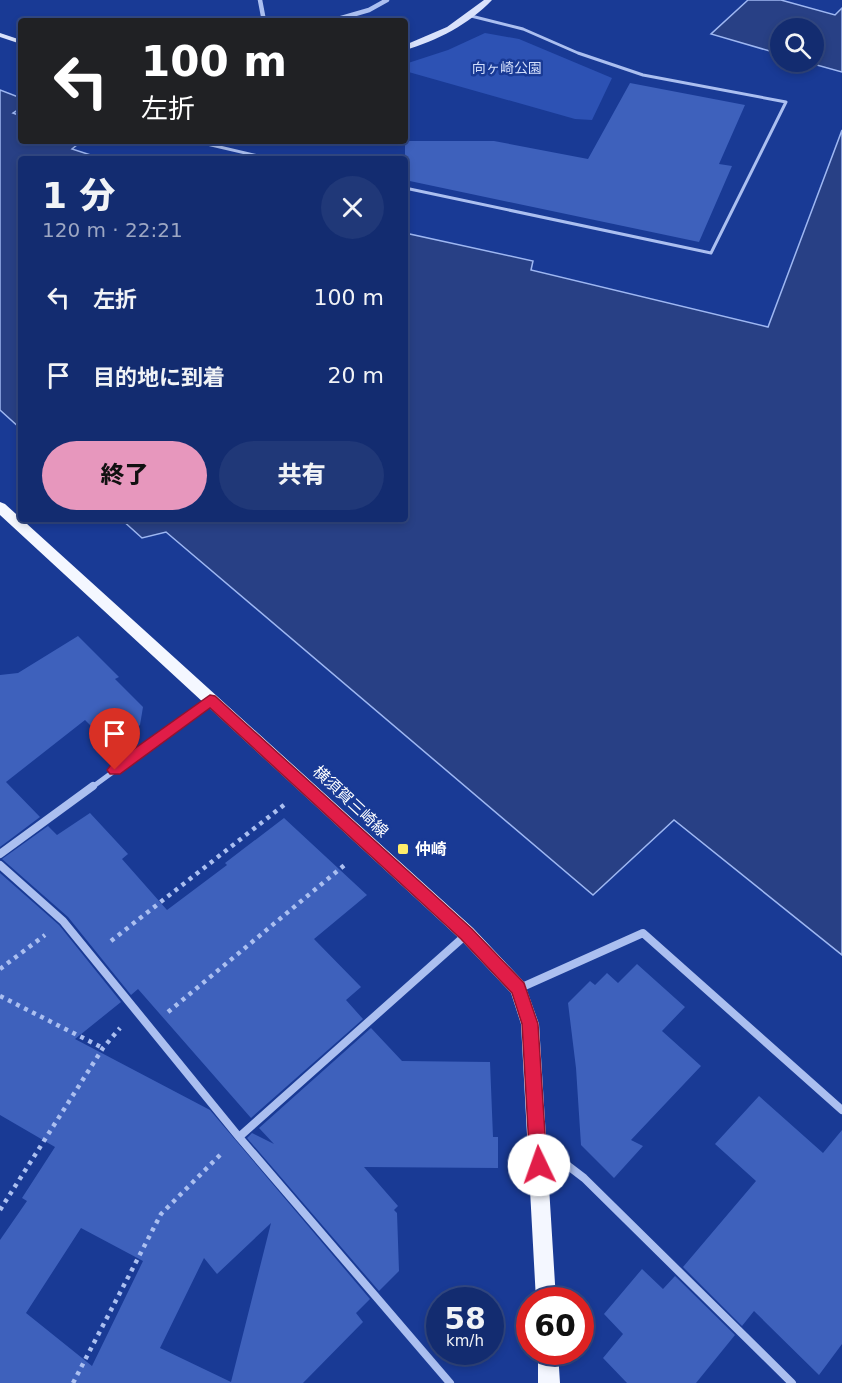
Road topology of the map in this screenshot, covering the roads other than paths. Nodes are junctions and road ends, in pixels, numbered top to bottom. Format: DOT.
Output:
graph roads {
  1 [pos="260,0"];
  2 [pos="387,0"];
  3 [pos="488,0"];
  4 [pos="471,16"];
  5 [pos="263,18"];
  6 [pos="342,18"];
  7 [pos="0,34"];
  8 [pos="18,41"];
  9 [pos="408,47"];
  10 [pos="207,144"];
  11 [pos="258,156"];
  12 [pos="408,189"];
  13 [pos="0,507"];
  14 [pos="210,700"];
  15 [pos="0,854"];
  16 [pos="0,865"];
  17 [pos="466,934"];
  18 [pos="518,988"];
  19 [pos="842,1110"];
  20 [pos="239,1137"];
  21 [pos="537,1142"];
  22 [pos="545,1287"];
  23 [pos="548,1365"];
  24 [pos="450,1383"];
  25 [pos="549,1383"];
  26 [pos="792,1383"];
  1 -- 5 [label="street"];
  2 -- 6 [label="street"];
  3 -- 4 [label="street"];
  4 -- 9 [label="street"];
  4 -- 12 [label="lane"];
  7 -- 8 [label="street"];
  10 -- 11 [label="lane"];
  13 -- 14 [label="main road, 横須賀三崎線"];
  14 -- 15 [label="street"];
  14 -- 17 [label="main road, 横須賀三崎線"];
  16 -- 20 [label="street"];
  17 -- 18 [label="main road, 横須賀三崎線"];
  17 -- 20 [label="street"];
  18 -- 19 [label="street"];
  18 -- 21 [label="main road, 横須賀三崎線"];
  20 -- 24 [label="street"];
  21 -- 22 [label="main road, 横須賀三崎線"];
  21 -- 26 [label="street"];
  23 -- 25 [label="main road"];
}
